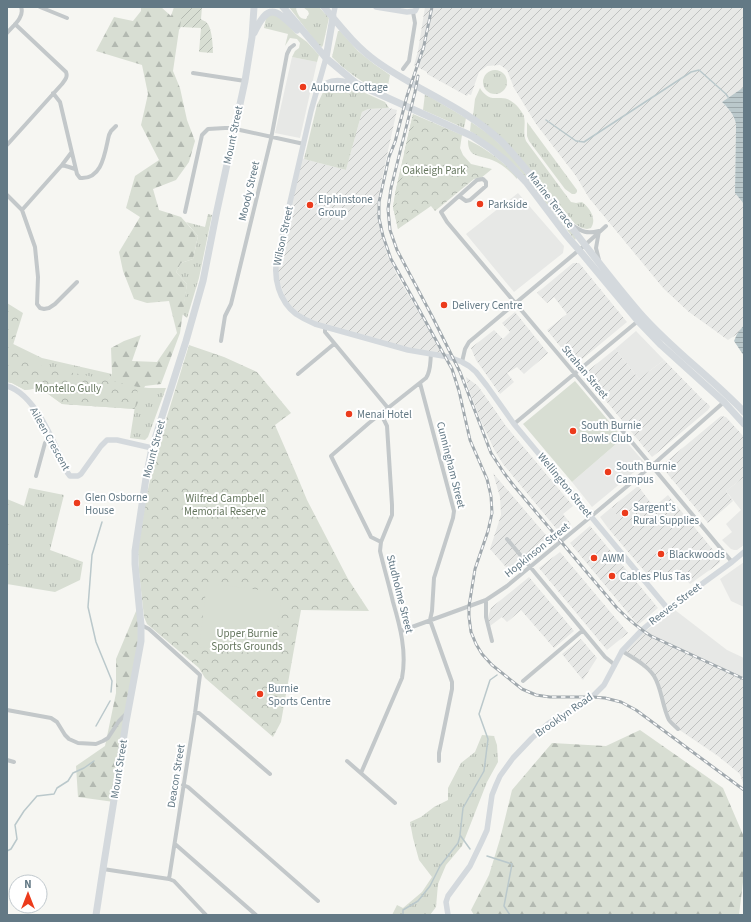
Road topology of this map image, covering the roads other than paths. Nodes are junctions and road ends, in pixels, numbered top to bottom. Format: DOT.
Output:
graph roads {
  1 [pos="21,7"];
  2 [pos="40,7"];
  3 [pos="254,7"];
  4 [pos="259,7"];
  5 [pos="283,7"];
  6 [pos="324,7"];
  7 [pos="335,7"];
  8 [pos="376,7"];
  9 [pos="417,7"];
  10 [pos="412,12"];
  11 [pos="333,17"];
  12 [pos="67,18"];
  13 [pos="15,24"];
  14 [pos="414,27"];
  15 [pos="7,32"];
  16 [pos="252,37"];
  17 [pos="294,45"];
  18 [pos="317,48"];
  19 [pos="326,58"];
  20 [pos="403,69"];
  21 [pos="193,73"];
  22 [pos="245,81"];
  23 [pos="357,84"];
  24 [pos="317,92"];
  25 [pos="53,93"];
  26 [pos="116,126"];
  27 [pos="237,129"];
  28 [pos="271,136"];
  29 [pos="304,144"];
  30 [pos="7,145"];
  31 [pos="71,153"];
  32 [pos="62,165"];
  33 [pos="76,170"];
  34 [pos="7,195"];
  35 [pos="459,196"];
  36 [pos="22,210"];
  37 [pos="185,212"];
  38 [pos="565,219"];
  39 [pos="606,226"];
  40 [pos="599,231"];
  41 [pos="585,245"];
  42 [pos="579,250"];
  43 [pos="600,263"];
  44 [pos="77,282"];
  45 [pos="515,302"];
  46 [pos="638,321"];
  47 [pos="325,327"];
  48 [pos="220,341"];
  49 [pos="334,344"];
  50 [pos="431,354"];
  51 [pos="462,362"];
  52 [pos="298,374"];
  53 [pos="575,374"];
  54 [pos="420,383"];
  55 [pos="7,386"];
  56 [pos="724,402"];
  57 [pos="388,408"];
  58 [pos="744,412"];
  59 [pos="381,414"];
  60 [pos="514,424"];
  61 [pos="744,424"];
  62 [pos="51,437"];
  63 [pos="152,448"];
  64 [pos="652,465"];
  65 [pos="36,476"];
  66 [pos="591,517"];
  67 [pos="507,539"];
  68 [pos="382,542"];
  69 [pos="744,552"];
  70 [pos="732,562"];
  71 [pos="530,566"];
  72 [pos="486,600"];
  73 [pos="668,609"];
  74 [pos="430,620"];
  75 [pos="141,625"];
  76 [pos="401,631"];
  77 [pos="582,631"];
  78 [pos="492,641"];
  79 [pos="622,651"];
  80 [pos="615,665"];
  81 [pos="523,681"];
  82 [pos="7,710"];
  83 [pos="128,712"];
  84 [pos="195,713"];
  85 [pos="678,729"];
  86 [pos="7,760"];
  87 [pos="347,761"];
  88 [pos="439,761"];
  89 [pos="14,762"];
  90 [pos="361,773"];
  91 [pos="270,774"];
  92 [pos="183,786"];
  93 [pos="395,803"];
  94 [pos="175,844"];
  95 [pos="102,869"];
  96 [pos="169,879"];
  97 [pos="318,901"];
  98 [pos="96,915"];
  99 [pos="206,915"];
  100 [pos="256,915"];
  101 [pos="448,915"];
  1 -- 13 [label="street"];
  2 -- 12 [label="street"];
  3 -- 16 [label="highway, Mount Street"];
  4 -- 16 [label="highway, Mount Street"];
  5 -- 18 [label="highway"];
  6 -- 11 [label="highway, Marine Terrace"];
  7 -- 11 [label="street, Wilson Street"];
  8 -- 10 [label="street"];
  9 -- 10 [label="street"];
  9 -- 14 [label="street"];
  10 -- 14 [label="street"];
  11 -- 19 [label="highway, Wilson Street"];
  11 -- 38 [label="highway, Marine Terrace"];
  13 -- 15 [label="street"];
  13 -- 25 [label="street"];
  14 -- 20 [label="street"];
  16 -- 18 [label="highway"];
  16 -- 22 [label="highway, Mount Street"];
  17 -- 28 [label="street, Moody Street"];
  18 -- 19 [label="highway, Marine Terrace"];
  19 -- 23 [label="highway, Marine Terrace"];
  19 -- 24 [label="street, Wilson Street"];
  21 -- 22 [label="street"];
  22 -- 27 [label="highway, Mount Street"];
  23 -- 24 [label="street"];
  23 -- 42 [label="highway, Marine Terrace"];
  24 -- 29 [label="street, Wilson Street"];
  25 -- 30 [label="street"];
  25 -- 31 [label="street"];
  26 -- 33 [label="street"];
  27 -- 28 [label="street"];
  27 -- 37 [label="street"];
  27 -- 63 [label="highway, Mount Street"];
  28 -- 29 [label="street"];
  28 -- 48 [label="street, Moody Street"];
  29 -- 47 [label="street, Wilson Street"];
  31 -- 32 [label="street"];
  31 -- 33 [label="street"];
  32 -- 33 [label="street"];
  32 -- 36 [label="street"];
  34 -- 36 [label="street"];
  35 -- 35 [label="street, Strahan Street"];
  35 -- 45 [label="street, Strahan Street"];
  36 -- 44 [label="street"];
  38 -- 40 [label="street"];
  38 -- 41 [label="highway, Marine Terrace"];
  39 -- 40 [label="street"];
  40 -- 41 [label="street"];
  40 -- 43 [label="street"];
  41 -- 42 [label="street"];
  41 -- 43 [label="highway, Marine Terrace"];
  42 -- 45 [label="street"];
  42 -- 46 [label="highway, Marine Terrace"];
  43 -- 58 [label="highway, Marine Terrace"];
  45 -- 51 [label="street"];
  45 -- 53 [label="street, Strahan Street"];
  46 -- 53 [label="street"];
  46 -- 56 [label="highway, Marine Terrace"];
  47 -- 49 [label="street"];
  47 -- 50 [label="street, Wilson Street"];
  49 -- 52 [label="street"];
  49 -- 57 [label="street"];
  50 -- 51 [label="street, Wilson Street"];
  50 -- 54 [label="street"];
  51 -- 60 [label="street, Wellington Street"];
  53 -- 60 [label="street"];
  53 -- 64 [label="street, Strahan Street"];
  54 -- 57 [label="street"];
  54 -- 74 [label="street, Cunningham Street"];
  55 -- 62 [label="street, Aileen Crescent"];
  56 -- 61 [label="highway, Marine Terrace"];
  56 -- 64 [label="street, Hopkinson Street"];
  57 -- 59 [label="street"];
  59 -- 68 [label="street, Studholme Street"];
  59 -- 68 [label="street"];
  60 -- 66 [label="street, Wellington Street"];
  62 -- 63 [label="street, Aileen Crescent"];
  62 -- 65 [label="street"];
  63 -- 75 [label="highway, Mount Street"];
  64 -- 66 [label="street, Hopkinson Street"];
  64 -- 70 [label="street, Strahan Street"];
  66 -- 71 [label="street, Hopkinson Street"];
  66 -- 73 [label="street, Wellington Street"];
  67 -- 71 [label="street"];
  68 -- 76 [label="street, Studholme Street"];
  69 -- 70 [label="street, Reeves Street"];
  70 -- 73 [label="street, Reeves Street"];
  71 -- 72 [label="street, Hopkinson Street"];
  71 -- 77 [label="street"];
  72 -- 74 [label="street, Hopkinson Street"];
  72 -- 78 [label="street"];
  73 -- 79 [label="street, Reeves Street"];
  74 -- 76 [label="street, Hopkinson Street"];
  74 -- 88 [label="street, Cunningham Street"];
  75 -- 83 [label="highway, Mount Street"];
  75 -- 84 [label="street, Deacon Street"];
  76 -- 90 [label="street, Studholme Street"];
  77 -- 80 [label="street"];
  77 -- 81 [label="street"];
  79 -- 80 [label="street, Reeves Street"];
  79 -- 85 [label="street"];
  80 -- 101 [label="street, Brooklyn Road"];
  82 -- 83 [label="street"];
  83 -- 95 [label="highway, Mount Street"];
  84 -- 91 [label="street"];
  84 -- 92 [label="street, Deacon Street"];
  86 -- 89 [label="street"];
  87 -- 90 [label="street"];
  90 -- 93 [label="street"];
  92 -- 94 [label="street, Deacon Street"];
  92 -- 97 [label="street"];
  94 -- 96 [label="street, Deacon Street"];
  94 -- 100 [label="street"];
  95 -- 96 [label="street"];
  95 -- 98 [label="highway, Mount Street"];
  96 -- 99 [label="street"];
}
